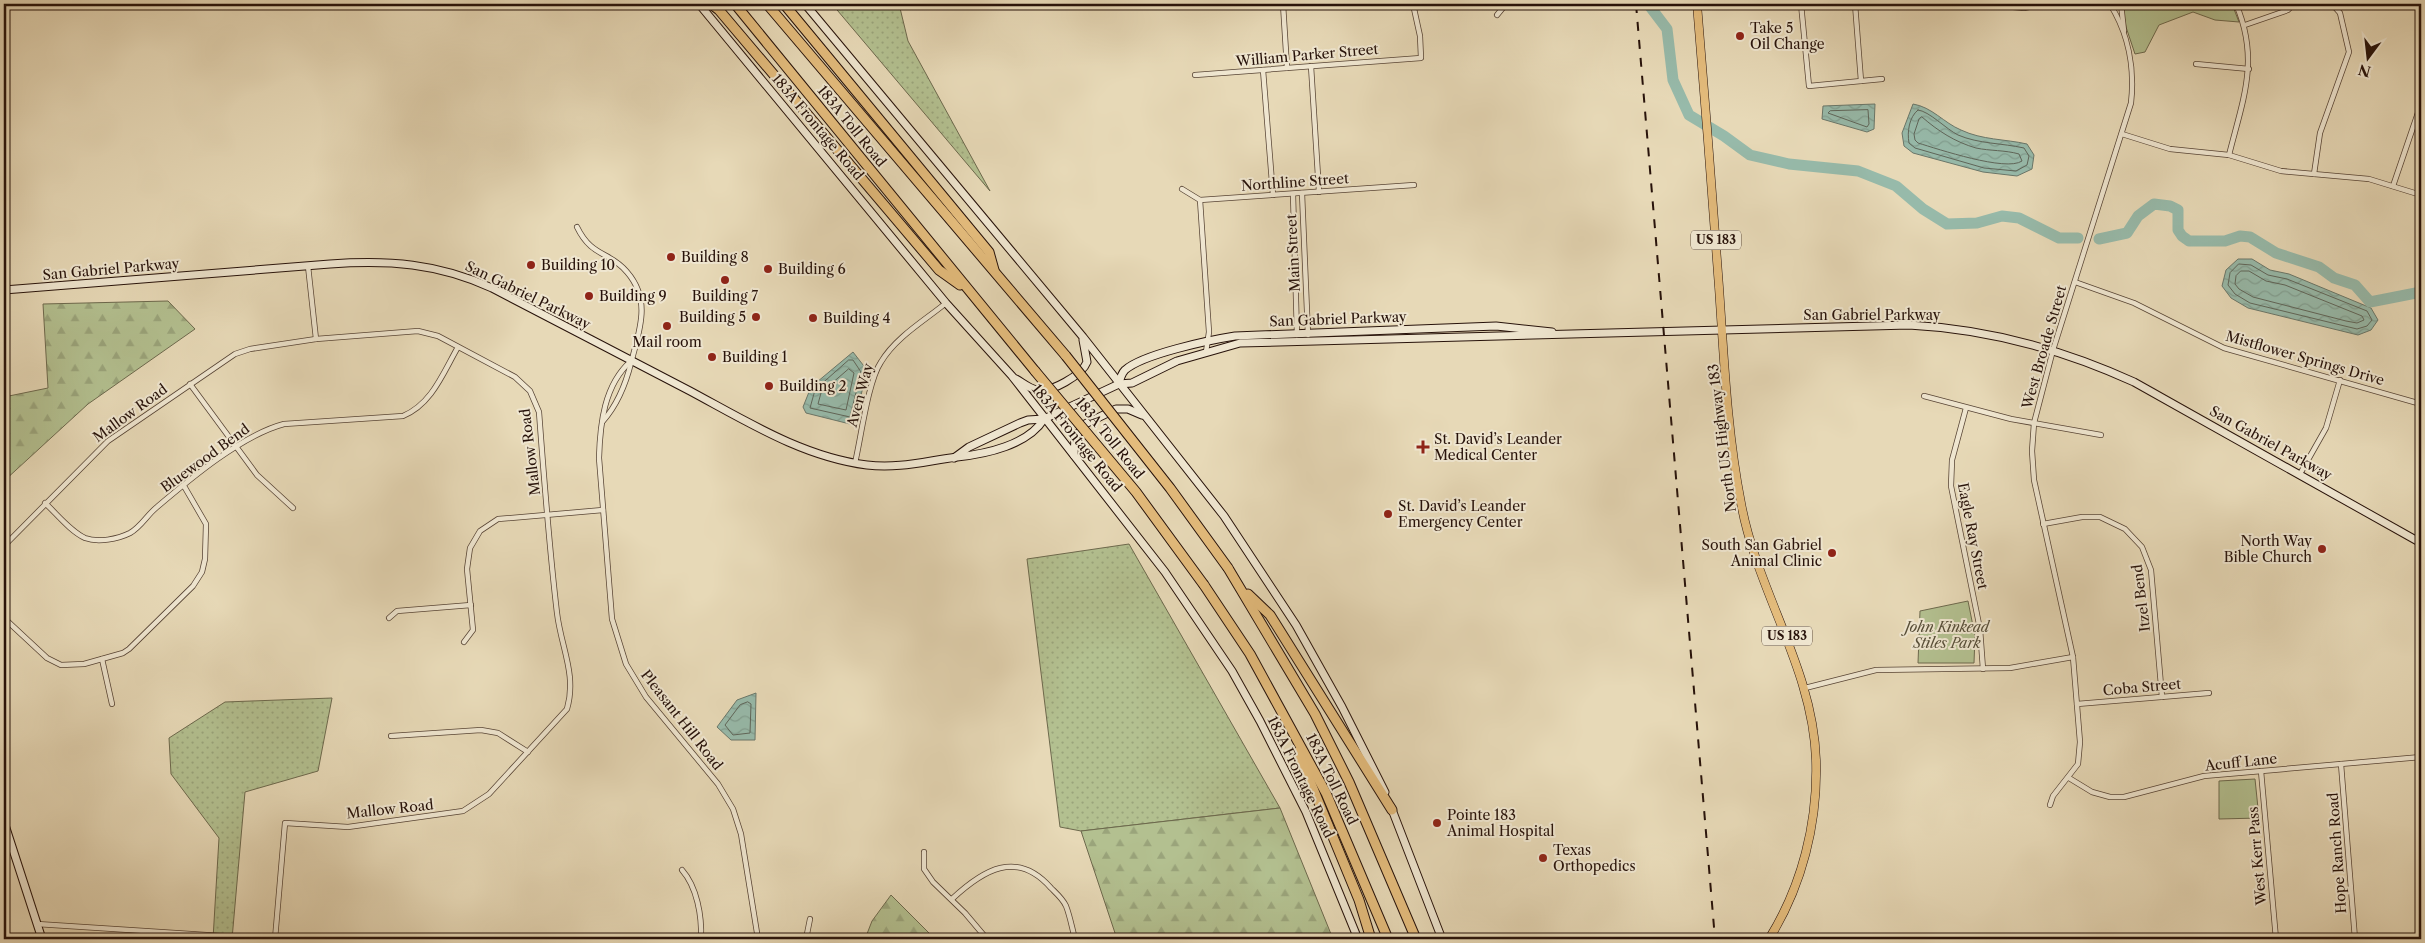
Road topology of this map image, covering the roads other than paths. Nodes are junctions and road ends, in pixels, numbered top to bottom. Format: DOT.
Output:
graph roads {
  1 [pos="699,4"];
  2 [pos="711,4"];
  3 [pos="734,4"];
  4 [pos="784,4"];
  5 [pos="805,4"];
  6 [pos="1283,4"];
  7 [pos="1413,4"];
  8 [pos="1506,4"];
  9 [pos="1697,4"];
  10 [pos="1801,4"];
  11 [pos="1855,4"];
  12 [pos="1980,4"];
  13 [pos="2046,4"];
  14 [pos="2110,4"];
  15 [pos="2121,4"];
  16 [pos="2236,4"];
  17 [pos="2294,4"];
  18 [pos="2332,4"];
  19 [pos="768,5"];
  20 [pos="1497,15"];
  21 [pos="2245,25"];
  22 [pos="2126,39"];
  23 [pos="2196,64"];
  24 [pos="1311,66"];
  25 [pos="1287,68"];
  26 [pos="2249,69"];
  27 [pos="1263,70"];
  28 [pos="1195,75"];
  29 [pos="1882,80"];
  30 [pos="1861,82"];
  31 [pos="2421,104"];
  32 [pos="2122,134"];
  33 [pos="2228,155"];
  34 [pos="2314,174"];
  35 [pos="1414,185"];
  36 [pos="2393,186"];
  37 [pos="1182,189"];
  38 [pos="1319,192"];
  39 [pos="1302,193"];
  40 [pos="1293,194"];
  41 [pos="1273,195"];
  42 [pos="2421,195"];
  43 [pos="1200,200"];
  44 [pos="576,227"];
  45 [pos="308,266"];
  46 [pos="995,273"];
  47 [pos="2075,282"];
  48 [pos="4,290"];
  49 [pos="969,291"];
  50 [pos="946,303"];
  51 [pos="1722,329"];
  52 [pos="1297,332"];
  53 [pos="1308,332"];
  54 [pos="1573,334"];
  55 [pos="1082,337"];
  56 [pos="316,339"];
  57 [pos="1209,340"];
  58 [pos="1308,341"];
  59 [pos="1297,342"];
  60 [pos="458,347"];
  61 [pos="2053,350"];
  62 [pos="1206,352"];
  63 [pos="631,360"];
  64 [pos="1012,376"];
  65 [pos="2340,380"];
  66 [pos="190,384"];
  67 [pos="1119,384"];
  68 [pos="1924,396"];
  69 [pos="2421,404"];
  70 [pos="1966,408"];
  71 [pos="1145,417"];
  72 [pos="1044,419"];
  73 [pos="603,421"];
  74 [pos="2034,424"];
  75 [pos="2101,435"];
  76 [pos="236,447"];
  77 [pos="1074,455"];
  78 [pos="954,458"];
  79 [pos="855,462"];
  80 [pos="2300,474"];
  81 [pos="184,486"];
  82 [pos="45,503"];
  83 [pos="293,508"];
  84 [pos="603,510"];
  85 [pos="548,514"];
  86 [pos="2044,524"];
  87 [pos="2421,543"];
  88 [pos="4,546"];
  89 [pos="1238,585"];
  90 [pos="471,604"];
  91 [pos="4,618"];
  92 [pos="389,618"];
  93 [pos="464,642"];
  94 [pos="2072,657"];
  95 [pos="102,659"];
  96 [pos="1983,669"];
  97 [pos="1805,688"];
  98 [pos="2209,693"];
  99 [pos="2162,697"];
  100 [pos="112,704"];
  101 [pos="2077,704"];
  102 [pos="1279,705"];
  103 [pos="391,736"];
  104 [pos="528,752"];
  105 [pos="2421,757"];
  106 [pos="2341,764"];
  107 [pos="2261,771"];
  108 [pos="2069,778"];
  109 [pos="2050,805"];
  110 [pos="1392,810"];
  111 [pos="4,822"];
  112 [pos="924,852"];
  113 [pos="682,870"];
  114 [pos="952,899"];
  115 [pos="810,919"];
  116 [pos="37,924"];
  117 [pos="222,936"];
  118 [pos="2421,936"];
  119 [pos="42,939"];
  120 [pos="275,939"];
  121 [pos="701,939"];
  122 [pos="758,939"];
  123 [pos="806,939"];
  124 [pos="987,939"];
  125 [pos="1075,939"];
  126 [pos="1358,939"];
  127 [pos="1371,939"];
  128 [pos="1388,939"];
  129 [pos="1416,939"];
  130 [pos="1442,939"];
  131 [pos="1769,939"];
  132 [pos="2276,939"];
  133 [pos="2354,939"];
  134 [pos="2383,939"];
  1 -- 50 [label="street, 183A Frontage Road"];
  2 -- 49 [label="highway"];
  3 -- 49 [label="highway, 183A Toll Road"];
  4 -- 46 [label="highway"];
  5 -- 55 [label="street"];
  6 -- 25 [label="street"];
  7 -- 24 [label="street, William Parker Street"];
  8 -- 20 [label="street"];
  9 -- 51 [label="main road, North US Highway 183 / US 183"];
  10 -- 30 [label="street"];
  11 -- 30 [label="street"];
  12 -- 13 [label="street"];
  14 -- 22 [label="street, West Broade Street"];
  15 -- 22 [label="street, West Broade Street"];
  16 -- 21 [label="street"];
  17 -- 21 [label="street"];
  18 -- 34 [label="street"];
  19 -- 46 [label="highway, 183A Toll Road"];
  21 -- 26 [label="street"];
  22 -- 32 [label="street, West Broade Street"];
  23 -- 26 [label="street"];
  24 -- 25 [label="street, William Parker Street"];
  24 -- 38 [label="street"];
  25 -- 27 [label="street, William Parker Street"];
  26 -- 33 [label="street"];
  27 -- 28 [label="street, William Parker Street"];
  27 -- 41 [label="street"];
  29 -- 30 [label="street"];
  31 -- 36 [label="street"];
  32 -- 33 [label="street"];
  32 -- 47 [label="street, West Broade Street"];
  33 -- 34 [label="street"];
  34 -- 36 [label="street"];
  35 -- 38 [label="street, Northline Street"];
  36 -- 42 [label="street"];
  37 -- 43 [label="street"];
  38 -- 39 [label="street, Northline Street"];
  39 -- 40 [label="street, Northline Street"];
  39 -- 53 [label="street, Main Street"];
  40 -- 41 [label="street, Northline Street"];
  40 -- 52 [label="street, Main Street"];
  41 -- 43 [label="street, Northline Street"];
  43 -- 57 [label="street"];
  44 -- 63 [label="street, Pleasant Hill Road"];
  45 -- 48 [label="street, San Gabriel Parkway"];
  45 -- 56 [label="street"];
  45 -- 63 [label="street, San Gabriel Parkway"];
  46 -- 89 [label="highway, 183A Toll Road, bridge"];
  47 -- 61 [label="street, West Broade Street"];
  47 -- 65 [label="street, Mistflower Springs Drive"];
  49 -- 102 [label="highway, 183A Toll Road, bridge"];
  50 -- 64 [label="street, 183A Frontage Road"];
  50 -- 79 [label="street, Aven Way"];
  51 -- 54 [label="street, San Gabriel Parkway"];
  51 -- 61 [label="street, San Gabriel Parkway"];
  51 -- 97 [label="main road, North US Highway 183 / US 183"];
  52 -- 53 [label="street, San Gabriel Parkway"];
  52 -- 57 [label="street, San Gabriel Parkway"];
  52 -- 59 [label="street, Main Street"];
  53 -- 54 [label="street, San Gabriel Parkway"];
  53 -- 58 [label="street, Main Street"];
  54 -- 58 [label="street, San Gabriel Parkway"];
  55 -- 64 [label="street"];
  55 -- 67 [label="street"];
  56 -- 60 [label="street, Mallow Road"];
  56 -- 66 [label="street, Mallow Road"];
  57 -- 62 [label="street"];
  57 -- 67 [label="street, San Gabriel Parkway"];
  58 -- 59 [label="street, San Gabriel Parkway"];
  59 -- 62 [label="street, San Gabriel Parkway"];
  60 -- 76 [label="street, Bluewood Bend"];
  60 -- 85 [label="street, Mallow Road"];
  61 -- 74 [label="street, West Broade Street"];
  61 -- 80 [label="street, San Gabriel Parkway"];
  62 -- 67 [label="street, San Gabriel Parkway"];
  63 -- 73 [label="street, Pleasant Hill Road"];
  63 -- 73 [label="street, Pleasant Hill Road"];
  63 -- 79 [label="street, San Gabriel Parkway"];
  64 -- 72 [label="street, 183A Frontage Road"];
  65 -- 69 [label="street, Mistflower Springs Drive"];
  65 -- 80 [label="street"];
  66 -- 76 [label="street"];
  66 -- 82 [label="street, Mallow Road"];
  67 -- 71 [label="street"];
  67 -- 72 [label="street, San Gabriel Parkway"];
  68 -- 70 [label="street"];
  70 -- 74 [label="street"];
  70 -- 96 [label="street, Eagle Ray Street"];
  71 -- 77 [label="street"];
  71 -- 110 [label="street"];
  72 -- 77 [label="street, 183A Frontage Road"];
  72 -- 78 [label="street, San Gabriel Parkway"];
  72 -- 78 [label="street, San Gabriel Parkway"];
  73 -- 84 [label="street, Pleasant Hill Road"];
  74 -- 75 [label="street"];
  74 -- 86 [label="street, West Broade Street"];
  76 -- 81 [label="street, Bluewood Bend"];
  76 -- 83 [label="street"];
  77 -- 126 [label="street, 183A Frontage Road"];
  78 -- 79 [label="street, San Gabriel Parkway"];
  80 -- 87 [label="street, San Gabriel Parkway"];
  81 -- 82 [label="street, Bluewood Bend"];
  81 -- 95 [label="street"];
  82 -- 88 [label="street, Mallow Road"];
  84 -- 85 [label="street"];
  84 -- 122 [label="street, Pleasant Hill Road"];
  85 -- 90 [label="street"];
  85 -- 104 [label="street, Mallow Road"];
  86 -- 94 [label="street, West Broade Street"];
  86 -- 99 [label="street, Itzel Bend"];
  89 -- 110 [label="highway"];
  89 -- 129 [label="highway, 183A Toll Road"];
  90 -- 92 [label="street"];
  90 -- 93 [label="street"];
  91 -- 95 [label="street"];
  94 -- 96 [label="street"];
  94 -- 101 [label="street, West Broade Street"];
  95 -- 100 [label="street"];
  96 -- 97 [label="street"];
  97 -- 131 [label="main road, North US Highway 183 / US 183"];
  98 -- 99 [label="street, Coba Street"];
  99 -- 101 [label="street, Coba Street"];
  101 -- 108 [label="street, West Broade Street"];
  102 -- 127 [label="highway"];
  102 -- 128 [label="highway, 183A Toll Road"];
  103 -- 104 [label="street"];
  104 -- 120 [label="street, Mallow Road"];
  105 -- 106 [label="street, Acuff Lane"];
  106 -- 107 [label="street, Acuff Lane"];
  106 -- 133 [label="street, Hope Ranch Road"];
  107 -- 108 [label="street, Acuff Lane"];
  107 -- 132 [label="street, West Kerr Pass"];
  108 -- 109 [label="street, West Broade Street"];
  110 -- 130 [label="street"];
  111 -- 116 [label="street"];
  112 -- 114 [label="street"];
  113 -- 121 [label="street"];
  114 -- 124 [label="street"];
  114 -- 125 [label="street"];
  115 -- 123 [label="street"];
  116 -- 117 [label="street"];
  116 -- 119 [label="street"];
  118 -- 134 [label="street"];
}
